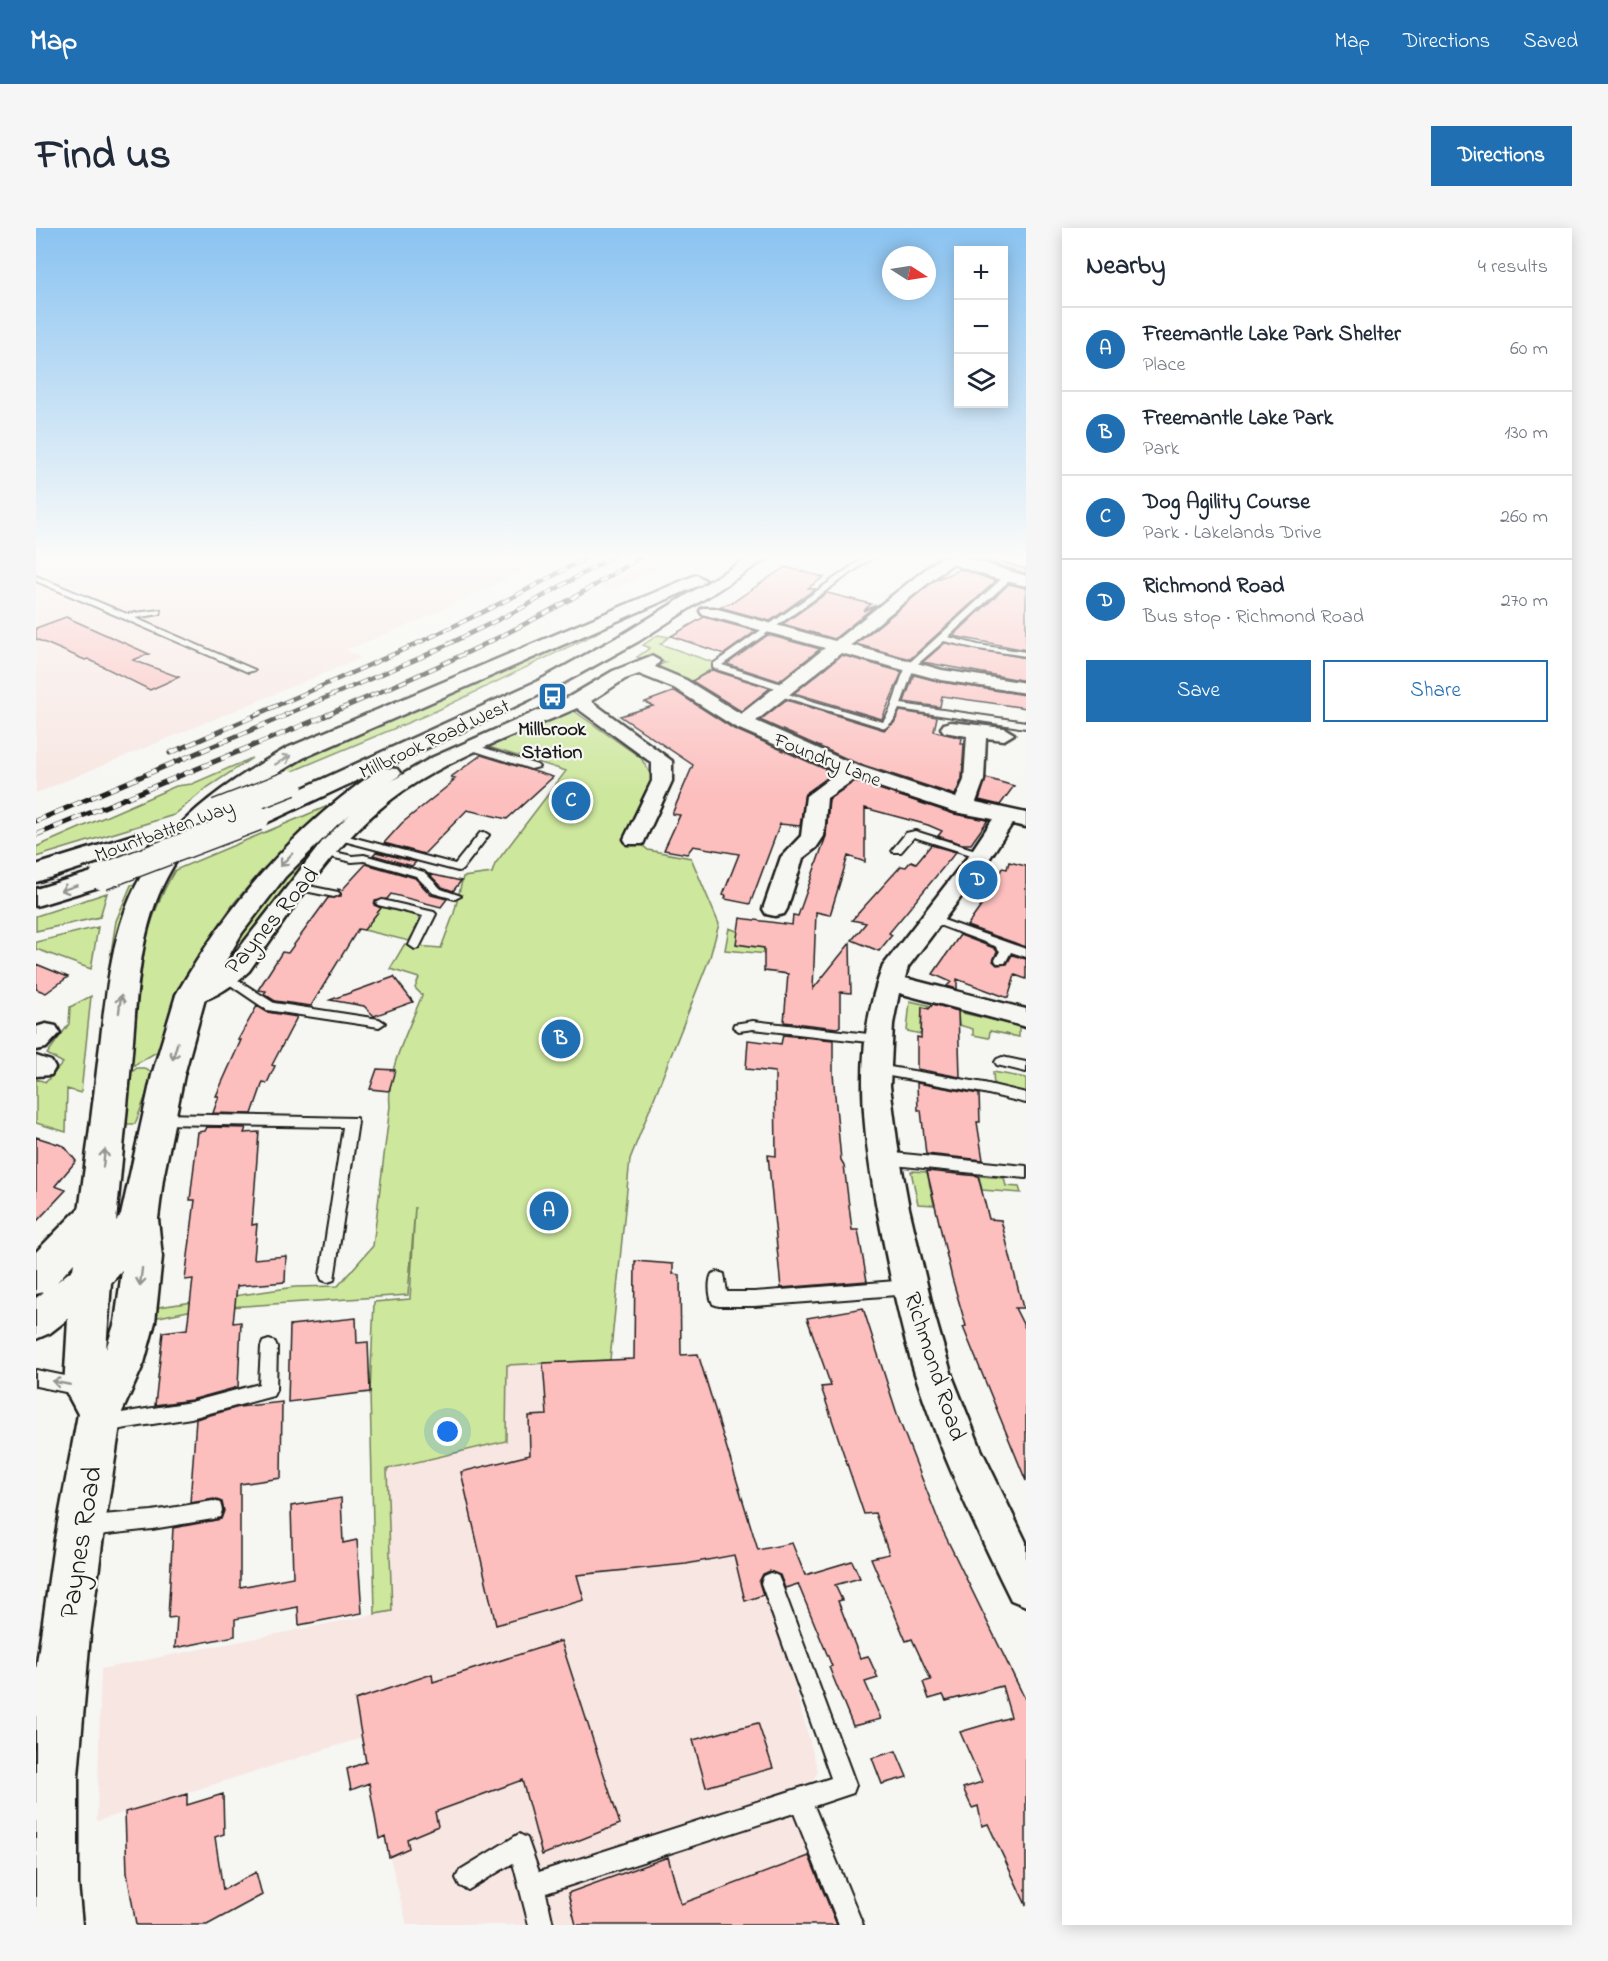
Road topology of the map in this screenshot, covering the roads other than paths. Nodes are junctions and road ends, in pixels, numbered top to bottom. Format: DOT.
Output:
graph roads {
  1 [pos="172,636"];
  2 [pos="566,636"];
  3 [pos="593,636"];
  4 [pos="633,636"];
  5 [pos="759,636"];
  6 [pos="801,636"];
  7 [pos="850,636"];
  8 [pos="943,638"];
  9 [pos="838,646"];
  10 [pos="1026,654"];
  11 [pos="647,665"];
  12 [pos="911,666"];
  13 [pos="251,670"];
  14 [pos="1026,688"];
  15 [pos="782,691"];
  16 [pos="578,700"];
  17 [pos="896,706"];
  18 [pos="479,717"];
  19 [pos="742,723"];
  20 [pos="1026,725"];
  21 [pos="951,728"];
  22 [pos="977,731"];
  23 [pos="1004,734"];
  24 [pos="472,747"];
  25 [pos="534,767"];
  26 [pos="852,772"];
  27 [pos="291,783"];
  28 [pos="963,807"];
  29 [pos="257,818"];
  30 [pos="1016,818"];
  31 [pos="484,835"];
  32 [pos="635,839"];
  33 [pos="333,845"];
  34 [pos="897,850"];
  35 [pos="981,855"];
  36 [pos="36,874"];
  37 [pos="299,887"];
  38 [pos="334,894"];
  39 [pos="455,896"];
  40 [pos="36,898"];
  41 [pos="382,903"];
  42 [pos="775,909"];
  43 [pos="932,919"];
  44 [pos="1000,944"];
  45 [pos="415,945"];
  46 [pos="1026,954"];
  47 [pos="1001,960"];
  48 [pos="227,977"];
  49 [pos="889,982"];
  50 [pos="191,995"];
  51 [pos="1026,1018"];
  52 [pos="379,1023"];
  53 [pos="739,1027"];
  54 [pos="877,1039"];
  55 [pos="1002,1062"];
  56 [pos="1026,1067"];
  57 [pos="878,1070"];
  58 [pos="1026,1098"];
  59 [pos="159,1119"];
  60 [pos="883,1158"];
  61 [pos="1026,1172"];
  62 [pos="98,1212"];
  63 [pos="139,1219"];
  64 [pos="328,1275"];
  65 [pos="36,1278"];
  66 [pos="91,1278"];
  67 [pos="718,1279"];
  68 [pos="909,1287"];
  69 [pos="36,1321"];
  70 [pos="36,1331"];
  71 [pos="86,1346"];
  72 [pos="269,1347"];
  73 [pos="36,1378"];
  74 [pos="94,1408"];
  75 [pos="213,1510"];
  76 [pos="81,1526"];
  77 [pos="1014,1537"];
  78 [pos="771,1583"];
  79 [pos="1026,1585"];
  80 [pos="800,1798"];
  81 [pos="468,1878"];
  82 [pos="532,1886"];
  83 [pos="53,1925"];
  84 [pos="542,1925"];
  85 [pos="851,1925"];
  1 -- 13 [label="lane"];
  62 -- 2 [label="main road, Paynes Road, one-way"];
  3 -- 27 [label="main road, Millbrook Road West"];
  4 -- 18 [label="main road, Millbrook Road West"];
  5 -- 15 [label="lane"];
  6 -- 9 [label="street"];
  7 -- 9 [label="street"];
  8 -- 10 [label="lane"];
  8 -- 12 [label="lane"];
  9 -- 12 [label="street"];
  9 -- 15 [label="street"];
  11 -- 16 [label="street, Paynes Road"];
  11 -- 19 [label="street, Foundry Lane"];
  12 -- 14 [label="street"];
  12 -- 17 [label="lane"];
  15 -- 17 [label="lane"];
  15 -- 19 [label="street"];
  16 -- 24 [label="street, Paynes Road"];
  16 -- 32 [label="street"];
  17 -- 20 [label="lane"];
  18 -- 29 [label="main road, Millbrook Road West"];
  18 -- 50 [label="main road, one-way"];
  19 -- 26 [label="street, Foundry Lane"];
  21 -- 22 [label="street"];
  22 -- 23 [label="street"];
  22 -- 28 [label="street"];
  24 -- 25 [label="lane"];
  24 -- 33 [label="street, Paynes Road"];
  26 -- 28 [label="street, Foundry Lane"];
  26 -- 42 [label="street"];
  27 -- 36 [label="main road, Mountbatten Way, bridge"];
  28 -- 30 [label="street, Foundry Lane"];
  29 -- 40 [label="main road, Mountbatten Way, one-way, bridge"];
  30 -- 35 [label="street, Richmond Road"];
  31 -- 33 [label="lane"];
  33 -- 37 [label="street, Paynes Road"];
  33 -- 39 [label="lane"];
  34 -- 35 [label="lane"];
  35 -- 43 [label="street, Richmond Road"];
  37 -- 38 [label="lane"];
  37 -- 48 [label="street, Paynes Road"];
  41 -- 45 [label="lane"];
  43 -- 44 [label="lane"];
  43 -- 49 [label="street, Richmond Road"];
  44 -- 46 [label="lane"];
  44 -- 47 [label="lane"];
  48 -- 50 [label="street, Paynes Road"];
  48 -- 52 [label="lane"];
  49 -- 51 [label="street"];
  49 -- 54 [label="street, Richmond Road"];
  50 -- 59 [label="main road, Paynes Road, one-way"];
  53 -- 54 [label="lane"];
  54 -- 57 [label="street, Richmond Road"];
  55 -- 56 [label="lane"];
  57 -- 58 [label="lane"];
  57 -- 60 [label="street, Richmond Road"];
  59 -- 63 [label="main road, Paynes Road"];
  59 -- 64 [label="lane"];
  60 -- 61 [label="lane"];
  60 -- 68 [label="street, Richmond Road"];
  62 -- 65 [label="main road"];
  62 -- 66 [label="main road, Paynes Road"];
  63 -- 66 [label="main road"];
  63 -- 74 [label="main road, Paynes Road, one-way"];
  66 -- 69 [label="main road"];
  66 -- 71 [label="main road, Paynes Road"];
  67 -- 68 [label="lane"];
  68 -- 77 [label="street, Richmond Road"];
  70 -- 71 [label="main road"];
  71 -- 74 [label="main road, Paynes Road"];
  72 -- 74 [label="lane"];
  74 -- 73 [label="lane, one-way"];
  74 -- 76 [label="main road, Paynes Road"];
  75 -- 76 [label="lane"];
  76 -- 83 [label="main road, Paynes Road"];
  77 -- 79 [label="street, Richmond Road"];
  78 -- 80 [label="lane"];
  80 -- 82 [label="lane"];
  80 -- 85 [label="lane"];
  81 -- 82 [label="lane"];
  82 -- 84 [label="lane"];
}
